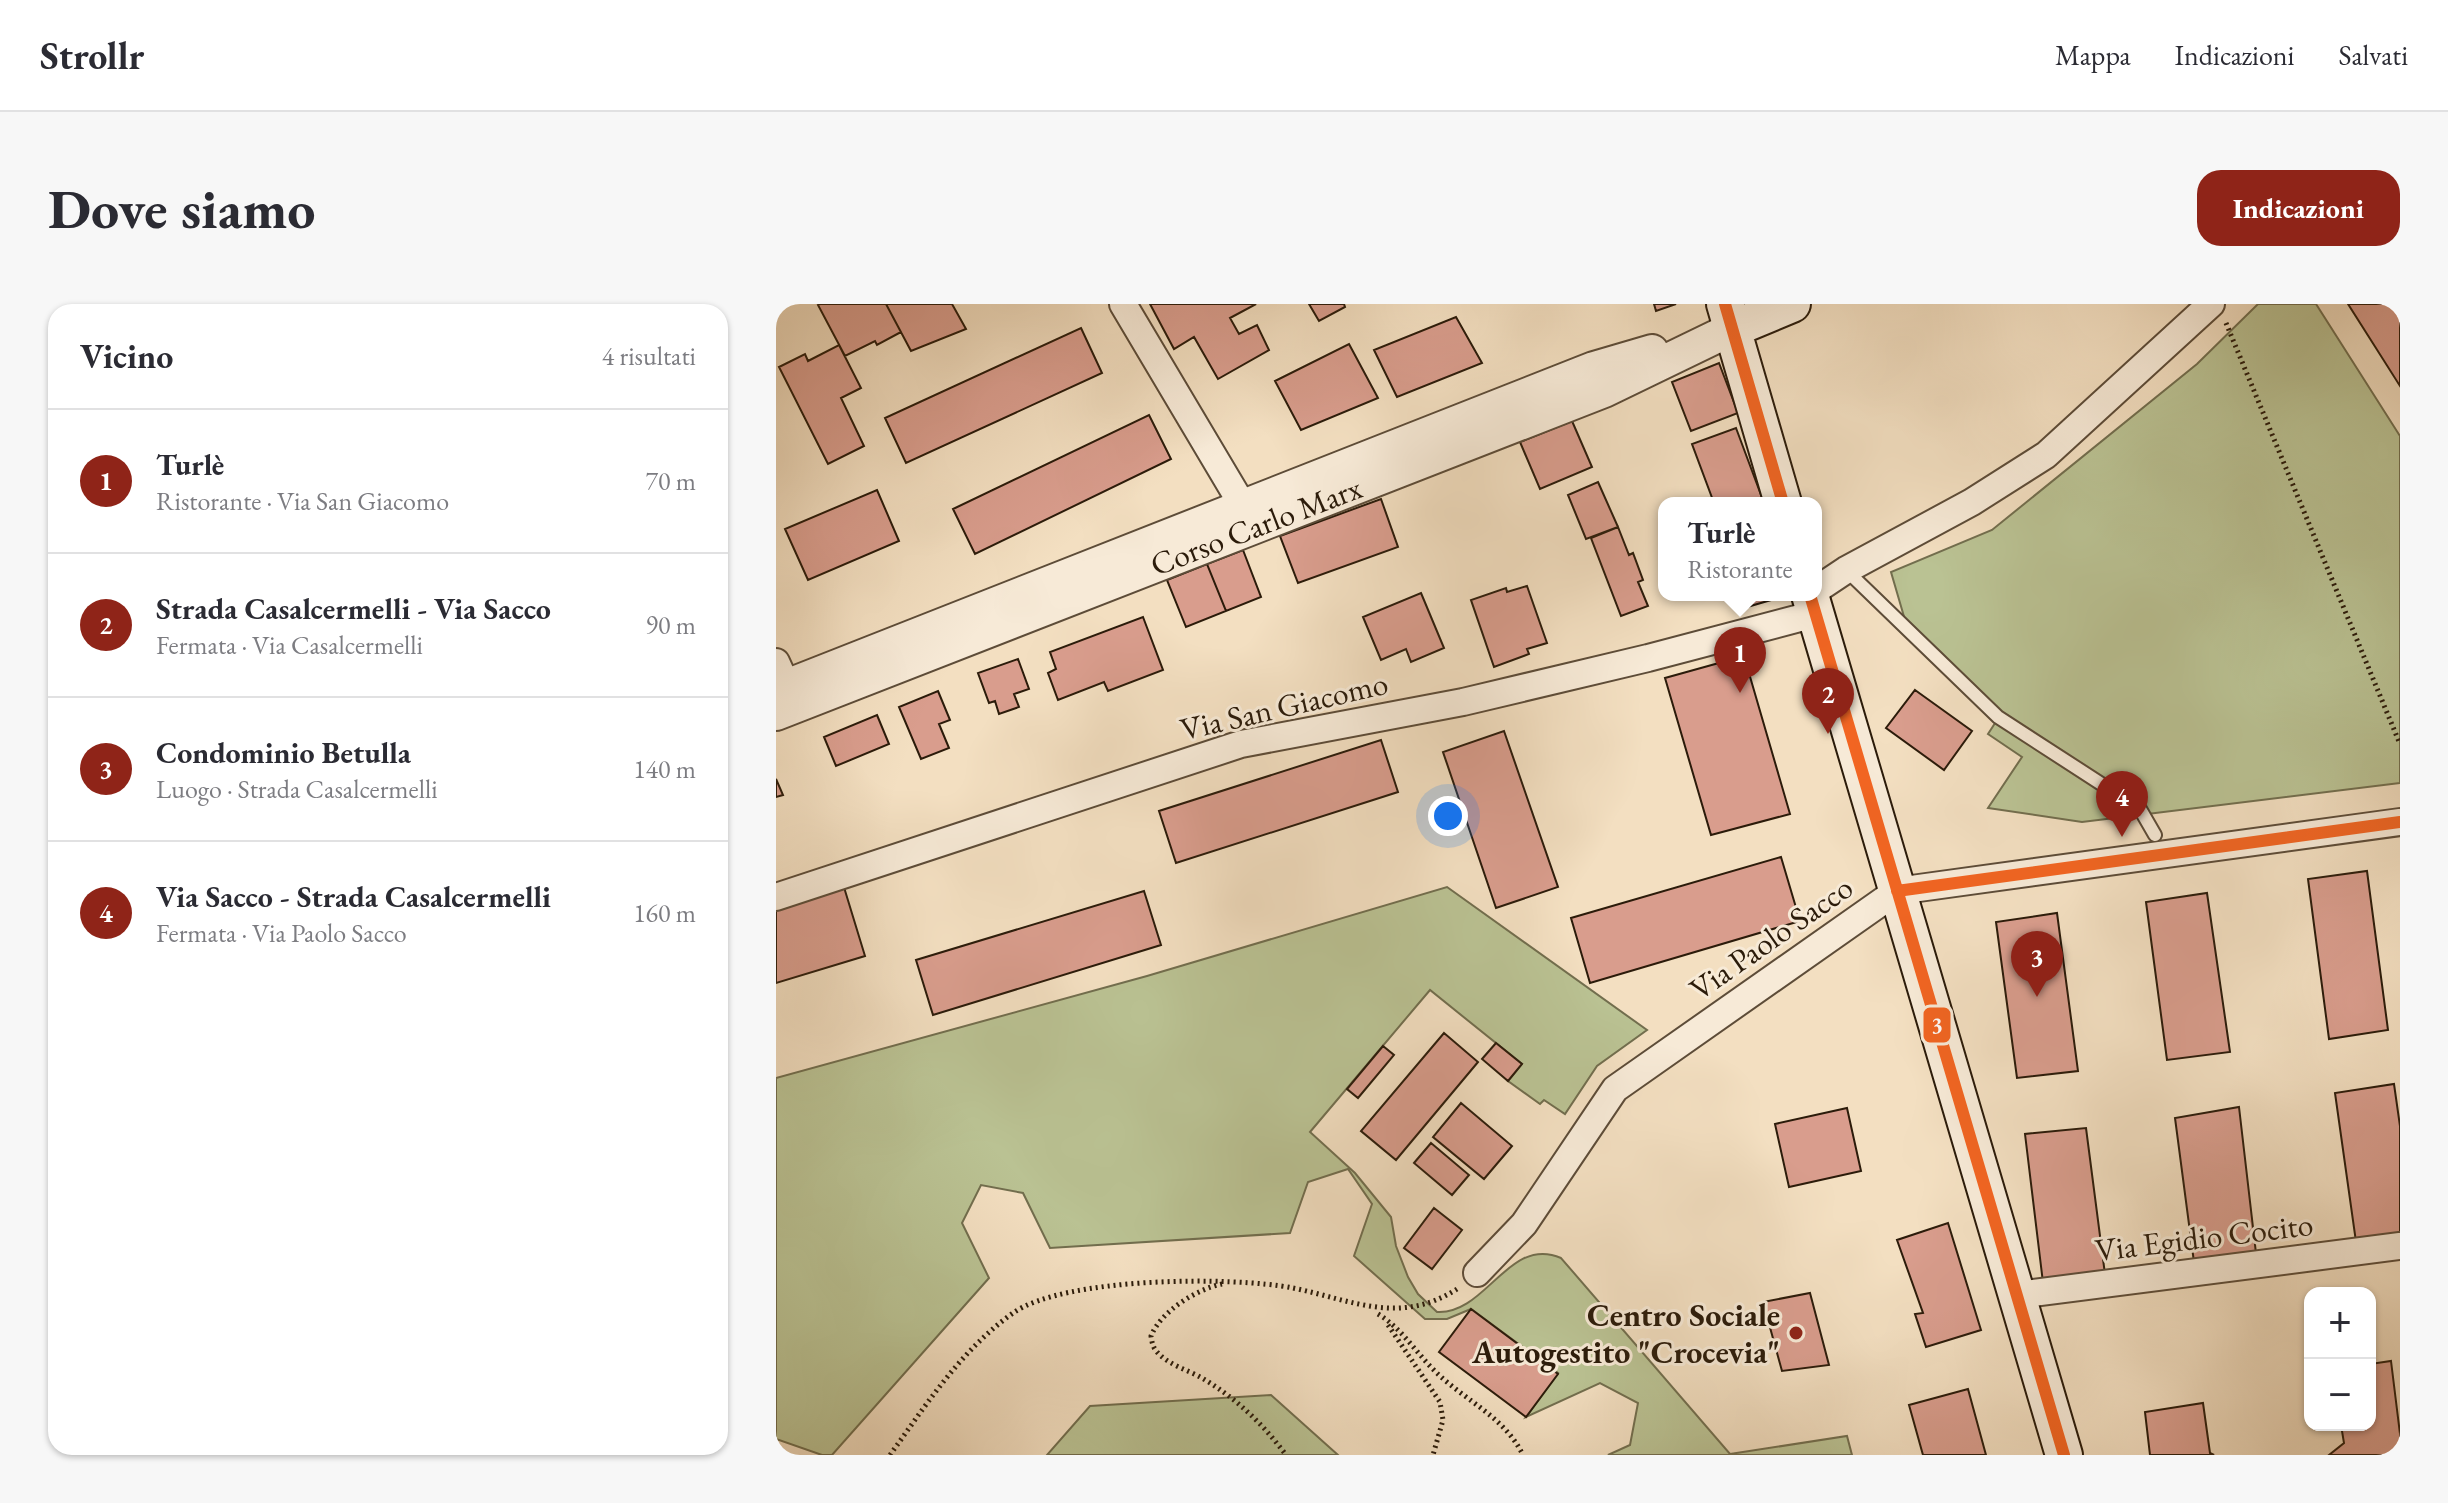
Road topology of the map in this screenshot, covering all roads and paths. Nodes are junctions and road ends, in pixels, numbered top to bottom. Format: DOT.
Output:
graph roads {
  1 [pos="1123,304"];
  2 [pos="1792,304"];
  3 [pos="2218,311"];
  4 [pos="1728,316"];
  5 [pos="1781,497"];
  6 [pos="1243,506"];
  7 [pos="1846,570"];
  8 [pos="1822,592"];
  9 [pos="1811,601"];
  10 [pos="1814,601"];
  11 [pos="779,688"];
  12 [pos="2400,744"];
  13 [pos="2400,822"];
  14 [pos="2155,835"];
  15 [pos="1897,891"];
  16 [pos="776,897"];
  17 [pos="2400,1246"];
  18 [pos="1477,1273"];
  19 [pos="1243,1282"];
  20 [pos="2017,1295"];
  21 [pos="1365,1307"];
  22 [pos="1378,1314"];
  23 [pos="890,1455"];
  24 [pos="1286,1455"];
  25 [pos="1433,1455"];
  26 [pos="1523,1455"];
  27 [pos="2064,1455"];
  1 -- 6 [label="street"];
  2 -- 4 [label="main road, Corso Carlo Marx"];
  3 -- 7 [label="street, Via San Giacomo"];
  3 -- 12 [label="path"];
  4 -- 5 [label="main road"];
  4 -- 6 [label="street, Corso Carlo Marx"];
  4 -- 11 [label="street, Corso Carlo Marx"];
  6 -- 11 [label="street, Corso Carlo Marx"];
  7 -- 8 [label="street, Via San Giacomo"];
  7 -- 14 [label="lane"];
  9 -- 16 [label="street, Via San Giacomo"];
  10 -- 15 [label="main road"];
  13 -- 15 [label="street, Via Paolo Sacco"];
  15 -- 18 [label="street, Via Paolo Sacco"];
  15 -- 20 [label="main road"];
  17 -- 20 [label="street, Via Egidio Cocito"];
  18 -- 21 [label="path"];
  19 -- 21 [label="path"];
  19 -- 23 [label="path"];
  19 -- 24 [label="path"];
  20 -- 27 [label="main road"];
  21 -- 22 [label="path"];
  22 -- 25 [label="path"];
  22 -- 26 [label="path"];
}
